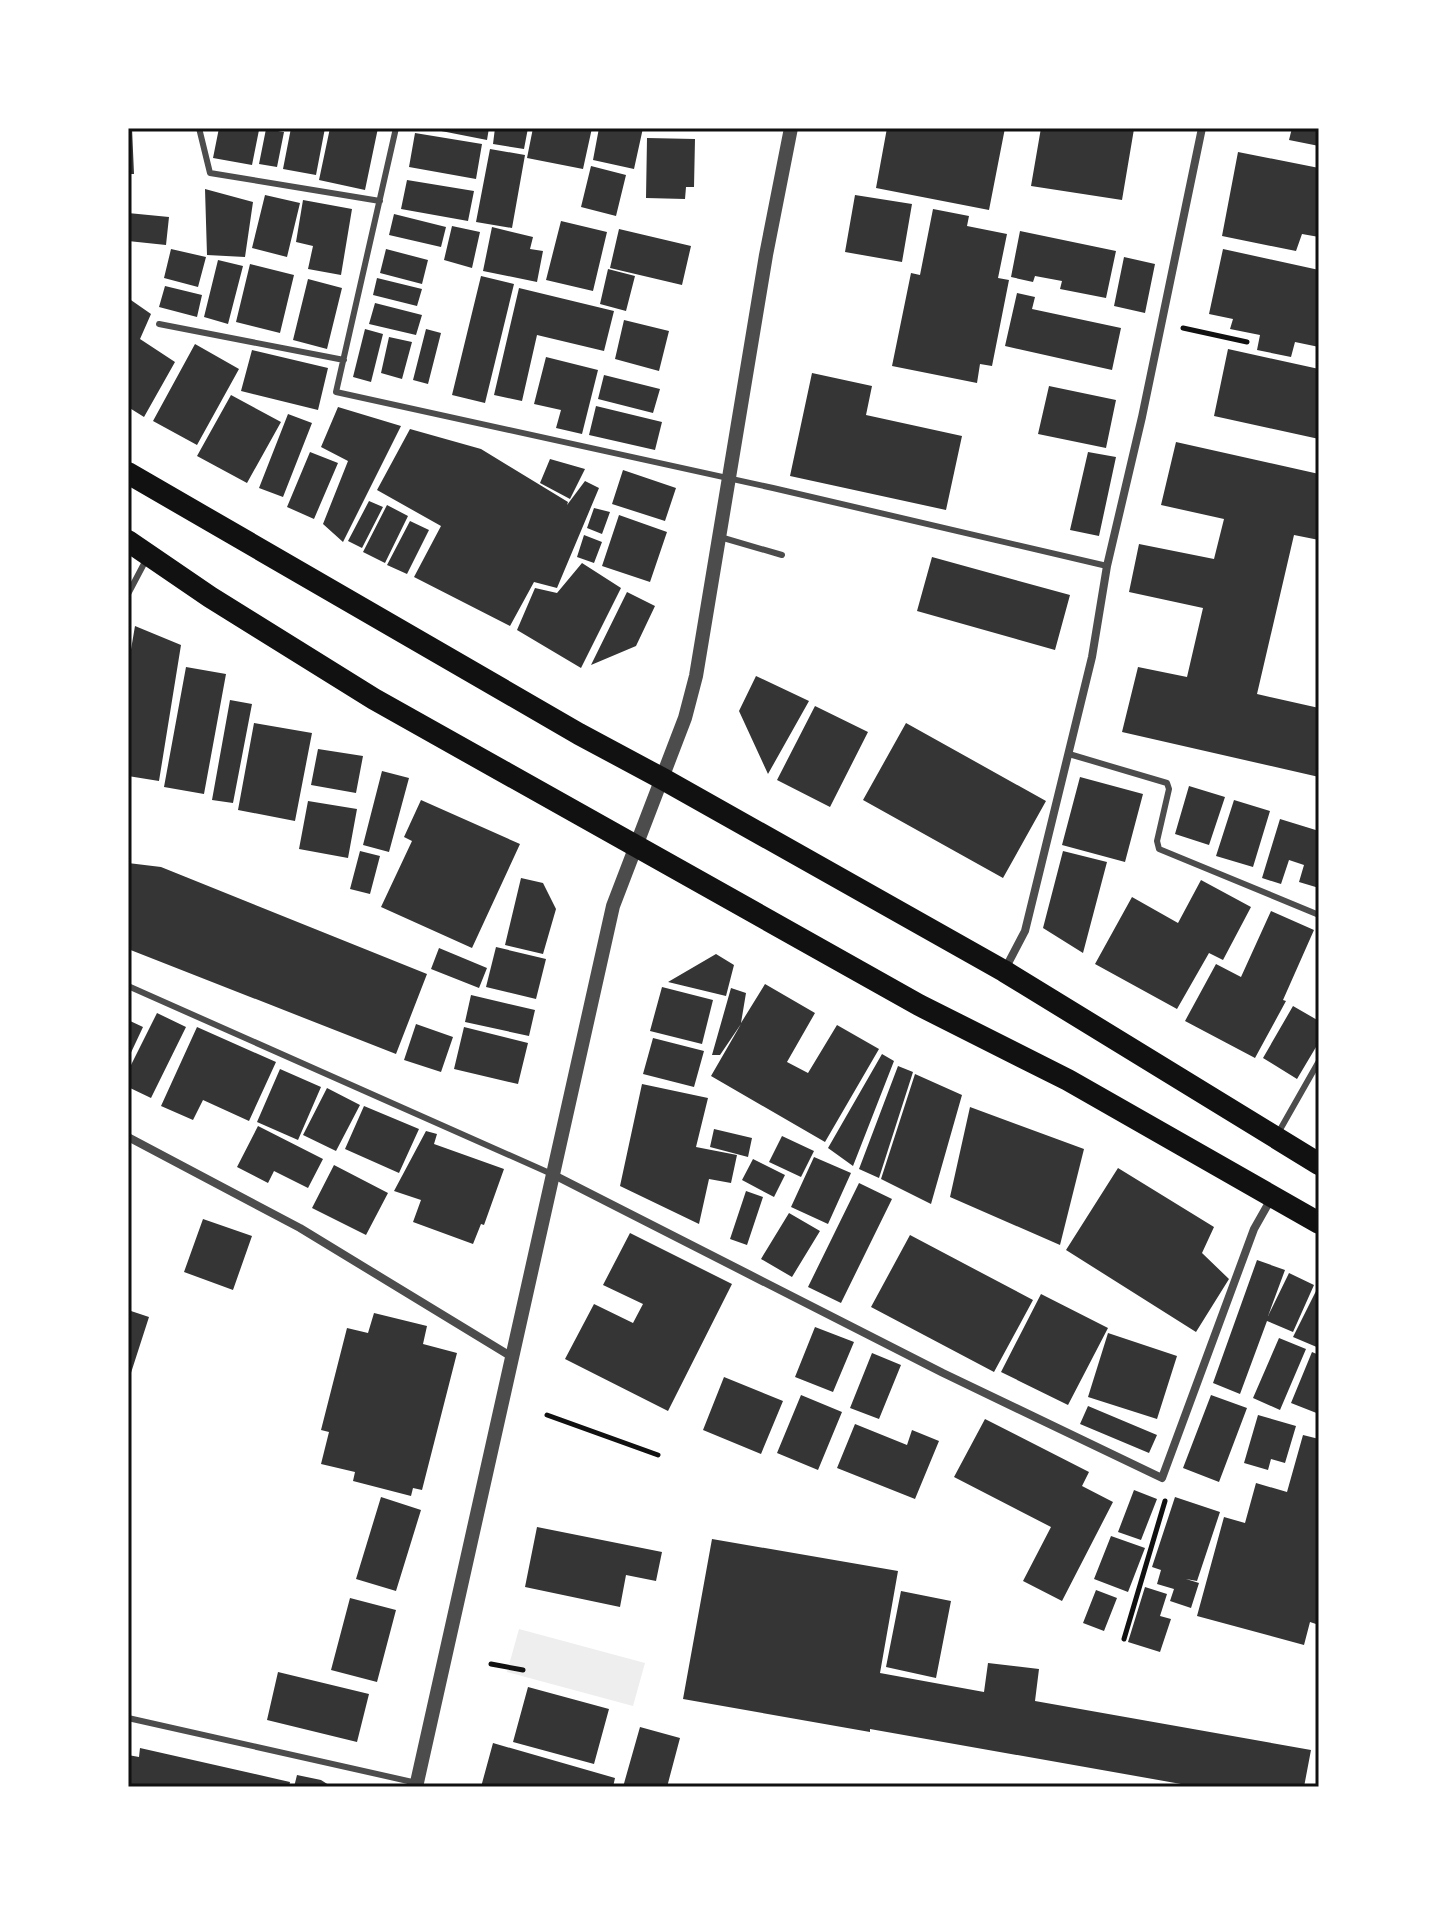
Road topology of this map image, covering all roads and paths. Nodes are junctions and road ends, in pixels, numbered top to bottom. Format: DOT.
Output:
graph roads {
  1 [pos="199,128"];
  2 [pos="396,128"];
  3 [pos="791,128"];
  4 [pos="1202,128"];
  5 [pos="380,201"];
  6 [pos="1162,323"];
  7 [pos="159,324"];
  8 [pos="1247,342"];
  9 [pos="344,360"];
  10 [pos="128,473"];
  11 [pos="728,479"];
  12 [pos="720,537"];
  13 [pos="128,541"];
  14 [pos="148,555"];
  15 [pos="782,555"];
  16 [pos="1107,566"];
  17 [pos="128,594"];
  18 [pos="1069,754"];
  19 [pos="663,779"];
  20 [pos="636,846"];
  21 [pos="1319,915"];
  22 [pos="1004,971"];
  23 [pos="128,986"];
  24 [pos="1319,1061"];
  25 [pos="128,1137"];
  26 [pos="1275,1138"];
  27 [pos="1319,1164"];
  28 [pos="554,1175"];
  29 [pos="1274,1195"];
  30 [pos="1319,1223"];
  31 [pos="513,1357"];
  32 [pos="547,1415"];
  33 [pos="658,1455"];
  34 [pos="1162,1478"];
  35 [pos="1124,1639"];
  36 [pos="491,1664"];
  37 [pos="523,1670"];
  38 [pos="128,1718"];
  39 [pos="416,1785"];
  1 -- 5 [label="lane"];
  2 -- 5 [label="lane"];
  3 -- 11 [label="street"];
  4 -- 6 [label="street"];
  5 -- 9 [label="lane"];
  6 -- 8 [label="path"];
  6 -- 16 [label="street"];
  7 -- 9 [label="lane"];
  9 -- 11 [label="lane"];
  10 -- 19 [label="highway"];
  11 -- 12 [label="street"];
  11 -- 16 [label="lane"];
  12 -- 15 [label="lane"];
  12 -- 19 [label="street"];
  13 -- 14 [label="highway"];
  14 -- 17 [label="lane"];
  14 -- 20 [label="highway"];
  16 -- 18 [label="street"];
  18 -- 21 [label="lane"];
  18 -- 22 [label="street"];
  19 -- 20 [label="street"];
  19 -- 22 [label="highway"];
  20 -- 28 [label="street"];
  20 -- 29 [label="highway"];
  22 -- 26 [label="highway"];
  23 -- 28 [label="lane"];
  24 -- 26 [label="lane"];
  25 -- 31 [label="street"];
  26 -- 27 [label="highway"];
  28 -- 31 [label="street"];
  28 -- 34 [label="street"];
  29 -- 30 [label="highway"];
  29 -- 34 [label="street"];
  31 -- 39 [label="street"];
  32 -- 33 [label="path"];
  34 -- 35 [label="path"];
  36 -- 37 [label="path"];
  38 -- 39 [label="lane"];
}
